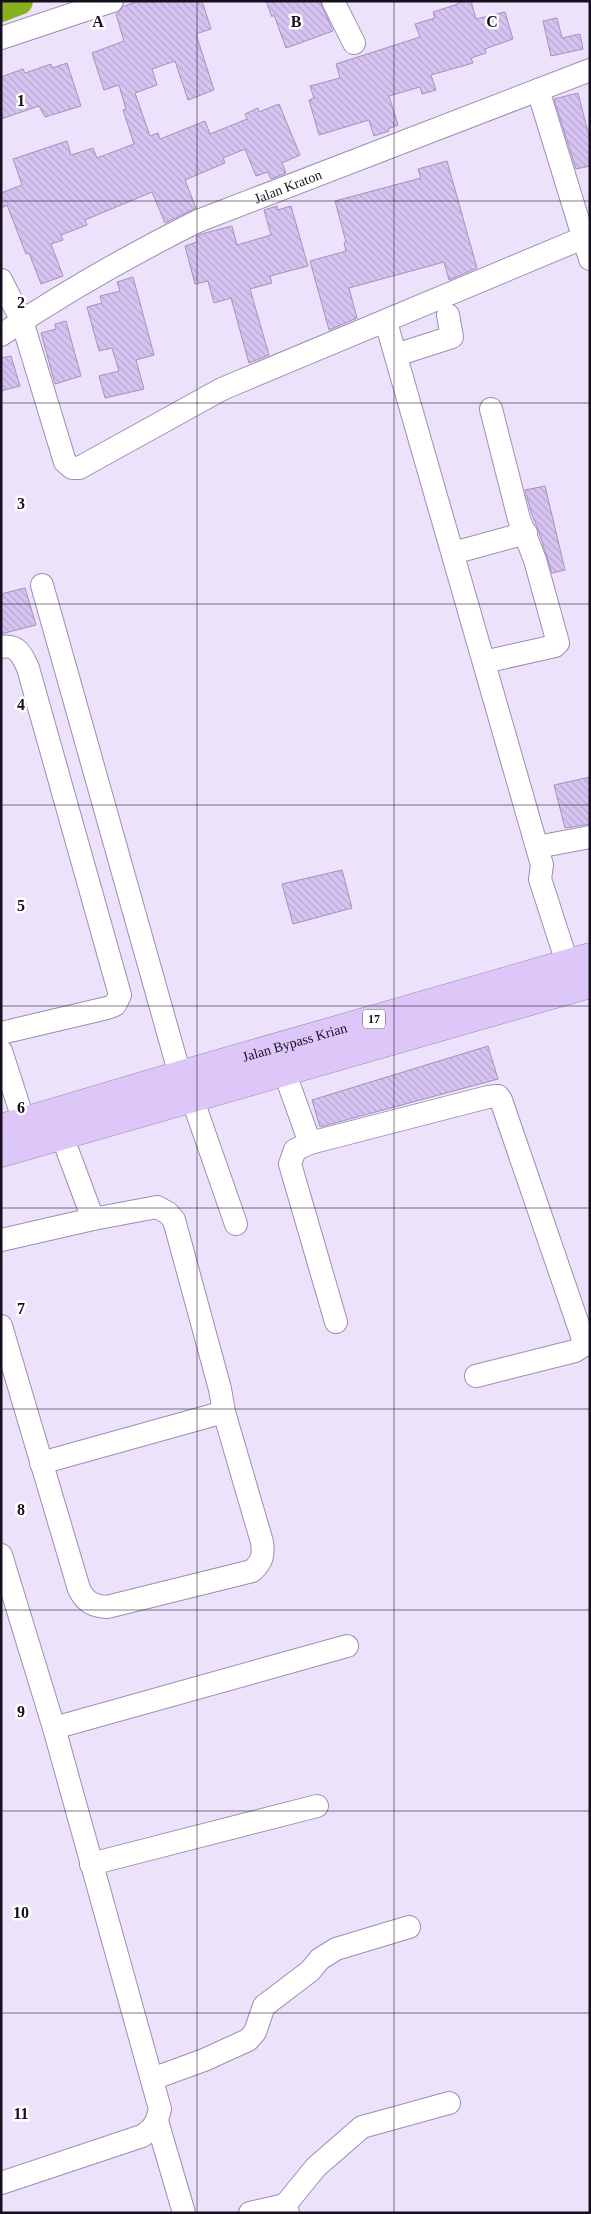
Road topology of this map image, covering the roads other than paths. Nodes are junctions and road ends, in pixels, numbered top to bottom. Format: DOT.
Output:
graph roads {
  1 [pos="112,1"];
  2 [pos="333,1"];
  3 [pos="1,38"];
  4 [pos="354,43"];
  5 [pos="590,70"];
  6 [pos="538,90"];
  7 [pos="587,236"];
  8 [pos="590,259"];
  9 [pos="1,280"];
  10 [pos="448,315"];
  11 [pos="22,321"];
  12 [pos="386,322"];
  13 [pos="1,335"];
  14 [pos="396,355"];
  15 [pos="491,409"];
  16 [pos="526,533"];
  17 [pos="453,553"];
  18 [pos="42,585"];
  19 [pos="1,648"];
  20 [pos="484,662"];
  21 [pos="590,837"];
  22 [pos="540,856"];
  23 [pos="581,973"];
  24 [pos="1,1032"];
  25 [pos="1,1051"];
  26 [pos="284,1071"];
  27 [pos="186,1086"];
  28 [pos="13,1125"];
  29 [pos="62,1136"];
  30 [pos="310,1143"];
  31 [pos="1,1153"];
  32 [pos="93,1219"];
  33 [pos="236,1224"];
  34 [pos="1,1240"];
  35 [pos="336,1322"];
  36 [pos="1,1326"];
  37 [pos="476,1376"];
  38 [pos="224,1412"];
  39 [pos="41,1462"];
  40 [pos="1,1555"];
  41 [pos="347,1646"];
  42 [pos="54,1728"];
  43 [pos="316,1806"];
  44 [pos="92,1864"];
  45 [pos="409,1927"];
  46 [pos="152,2079"];
  47 [pos="449,2103"];
  48 [pos="157,2121"];
  49 [pos="1,2183"];
  50 [pos="287,2209"];
  51 [pos="184,2213"];
  52 [pos="250,2213"];
  1 -- 3 [label="street"];
  2 -- 4 [label="street"];
  5 -- 6 [label="street, Jalan Kraton"];
  6 -- 7 [label="street"];
  6 -- 11 [label="street, Jalan Kraton"];
  7 -- 8 [label="street"];
  7 -- 12 [label="street"];
  9 -- 11 [label="street"];
  10 -- 14 [label="street"];
  11 -- 12 [label="street"];
  11 -- 13 [label="street, Jalan Kraton"];
  12 -- 14 [label="street"];
  14 -- 17 [label="street"];
  15 -- 16 [label="street"];
  16 -- 17 [label="street"];
  16 -- 20 [label="street"];
  17 -- 20 [label="street"];
  18 -- 27 [label="street"];
  19 -- 24 [label="street"];
  20 -- 22 [label="street"];
  21 -- 22 [label="street"];
  22 -- 23 [label="street"];
  23 -- 26 [label="highway, Jalan Bypass Krian / 17"];
  23 -- 27 [label="highway, Jalan Bypass Krian / 17"];
  25 -- 28 [label="street"];
  26 -- 27 [label="highway, Jalan Bypass Krian / 17"];
  26 -- 30 [label="street"];
  27 -- 28 [label="highway, Jalan Bypass Krian / 17"];
  27 -- 29 [label="highway, Jalan Bypass Krian / 17"];
  27 -- 33 [label="street"];
  29 -- 31 [label="highway, Jalan Bypass Krian / 17"];
  29 -- 32 [label="street"];
  30 -- 35 [label="street"];
  30 -- 37 [label="street"];
  32 -- 34 [label="street"];
  32 -- 38 [label="street"];
  36 -- 39 [label="street"];
  38 -- 39 [label="street"];
  38 -- 39 [label="street"];
  40 -- 42 [label="street"];
  41 -- 42 [label="street"];
  42 -- 44 [label="street"];
  43 -- 44 [label="street"];
  44 -- 46 [label="street"];
  45 -- 46 [label="street"];
  46 -- 48 [label="street"];
  47 -- 50 [label="street"];
  48 -- 49 [label="street"];
  48 -- 51 [label="street"];
  50 -- 52 [label="street"];
}
